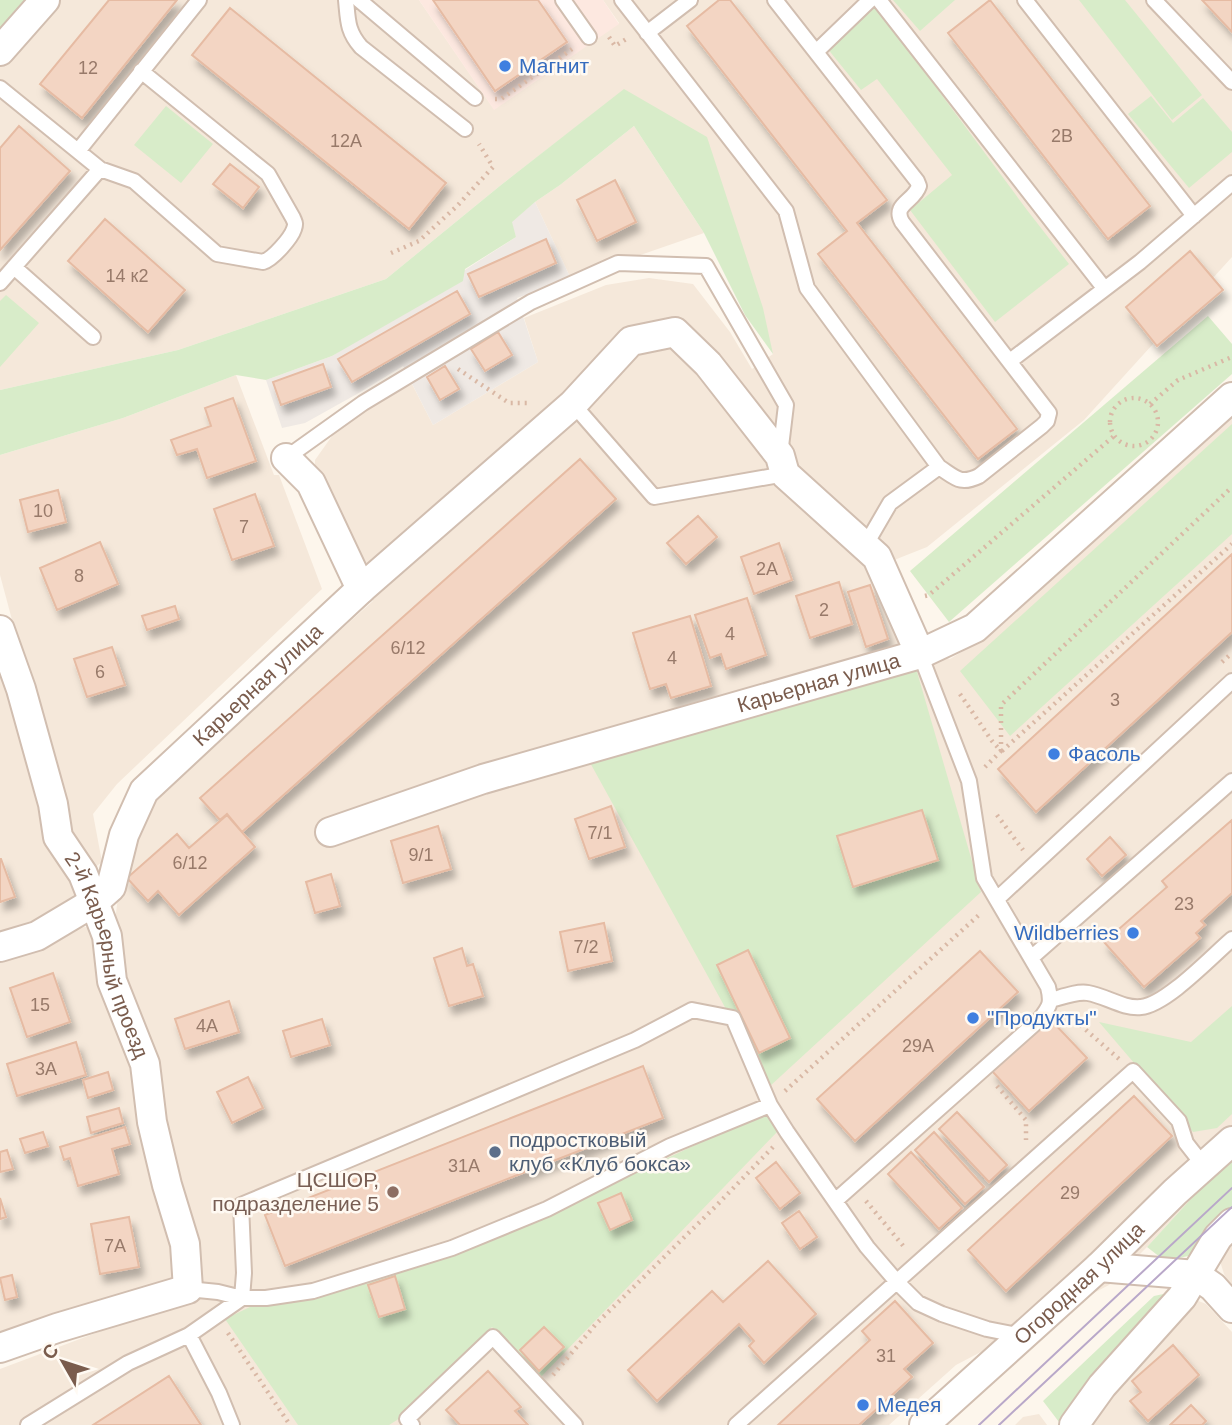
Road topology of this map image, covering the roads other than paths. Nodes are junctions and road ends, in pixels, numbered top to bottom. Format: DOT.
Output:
graph roads {
  1 [pos="45,0"];
  2 [pos="199,0"];
  3 [pos="346,0"];
  4 [pos="359,0"];
  5 [pos="564,0"];
  6 [pos="622,0"];
  7 [pos="690,0"];
  8 [pos="775,0"];
  9 [pos="870,0"];
  10 [pos="879,0"];
  11 [pos="1026,0"];
  12 [pos="1154,0"];
  13 [pos="647,33"];
  14 [pos="589,37"];
  15 [pos="0,51"];
  16 [pos="816,52"];
  17 [pos="141,71"];
  18 [pos="1232,82"];
  19 [pos="3,96"];
  20 [pos="475,99"];
  21 [pos="469,132"];
  22 [pos="78,151"];
  23 [pos="100,169"];
  24 [pos="1232,183"];
  25 [pos="1194,216"];
  26 [pos="14,267"];
  27 [pos="0,282"];
  28 [pos="1104,288"];
  29 [pos="93,337"];
  30 [pos="1010,361"];
  31 [pos="1232,397"];
  32 [pos="572,404"];
  33 [pos="286,458"];
  34 [pos="782,465"];
  35 [pos="939,467"];
  36 [pos="865,546"];
  37 [pos="361,589"];
  38 [pos="0,630"];
  39 [pos="920,654"];
  40 [pos="1232,681"];
  41 [pos="1232,781"];
  42 [pos="330,832"];
  43 [pos="997,899"];
  44 [pos="94,902"];
  45 [pos="1232,939"];
  46 [pos="0,947"];
  47 [pos="1031,958"];
  48 [pos="1051,1000"];
  49 [pos="770,1105"];
  50 [pos="1232,1141"];
  51 [pos="1204,1166"];
  52 [pos="835,1201"];
  53 [pos="1232,1223"];
  54 [pos="1099,1267"];
  55 [pos="1196,1275"];
  56 [pos="897,1282"];
  57 [pos="187,1289"];
  58 [pos="242,1298"];
  59 [pos="1232,1308"];
  60 [pos="189,1335"];
  61 [pos="1022,1336"];
  62 [pos="0,1348"];
  63 [pos="28,1425"];
  64 [pos="232,1425"];
  65 [pos="412,1425"];
  66 [pos="575,1425"];
  67 [pos="736,1425"];
  68 [pos="924,1425"];
  69 [pos="1074,1425"];
  1 -- 15 [label="street"];
  2 -- 17 [label="lane"];
  3 -- 21 [label="lane"];
  4 -- 20 [label="lane"];
  5 -- 14 [label="lane"];
  6 -- 13 [label="lane"];
  7 -- 13 [label="lane"];
  8 -- 16 [label="lane"];
  9 -- 16 [label="lane"];
  10 -- 28 [label="lane"];
  11 -- 25 [label="lane"];
  12 -- 18 [label="lane"];
  13 -- 35 [label="lane"];
  16 -- 30 [label="lane"];
  17 -- 22 [label="lane"];
  17 -- 23 [label="lane"];
  19 -- 22 [label="lane"];
  22 -- 23 [label="lane"];
  23 -- 26 [label="lane"];
  24 -- 25 [label="lane"];
  25 -- 28 [label="lane"];
  26 -- 27 [label="lane"];
  26 -- 29 [label="lane"];
  28 -- 30 [label="lane"];
  30 -- 35 [label="lane"];
  31 -- 39 [label="street, Карьерная улица"];
  32 -- 34 [label="lane"];
  32 -- 34 [label="street, Карьерная улица"];
  32 -- 37 [label="street, Карьерная улица"];
  33 -- 34 [label="lane"];
  33 -- 37 [label="street"];
  34 -- 36 [label="street"];
  35 -- 36 [label="lane"];
  36 -- 39 [label="street"];
  37 -- 44 [label="street, Карьерная улица"];
  38 -- 44 [label="street, 2-й Карьерный проезд"];
  39 -- 42 [label="street, Карьерная улица"];
  39 -- 43 [label="lane"];
  40 -- 43 [label="lane"];
  41 -- 47 [label="lane"];
  43 -- 47 [label="lane"];
  44 -- 46 [label="street, Карьерная улица"];
  44 -- 57 [label="street, 2-й Карьерный проезд"];
  45 -- 48 [label="lane"];
  47 -- 48 [label="lane"];
  48 -- 52 [label="lane"];
  49 -- 52 [label="lane"];
  49 -- 58 [label="lane"];
  49 -- 58 [label="lane"];
  50 -- 51 [label="street, Огородная улица"];
  51 -- 54 [label="street, Огородная улица"];
  51 -- 56 [label="lane"];
  52 -- 56 [label="lane"];
  53 -- 55 [label="street"];
  54 -- 55 [label="street"];
  54 -- 61 [label="street, Огородная улица"];
  55 -- 59 [label="street"];
  55 -- 69 [label="street"];
  56 -- 61 [label="lane"];
  56 -- 67 [label="lane"];
  57 -- 58 [label="lane"];
  57 -- 62 [label="street"];
  58 -- 60 [label="lane"];
  60 -- 63 [label="lane"];
  60 -- 64 [label="lane"];
  61 -- 68 [label="street, Огородная улица"];
  65 -- 66 [label="lane"];
}
